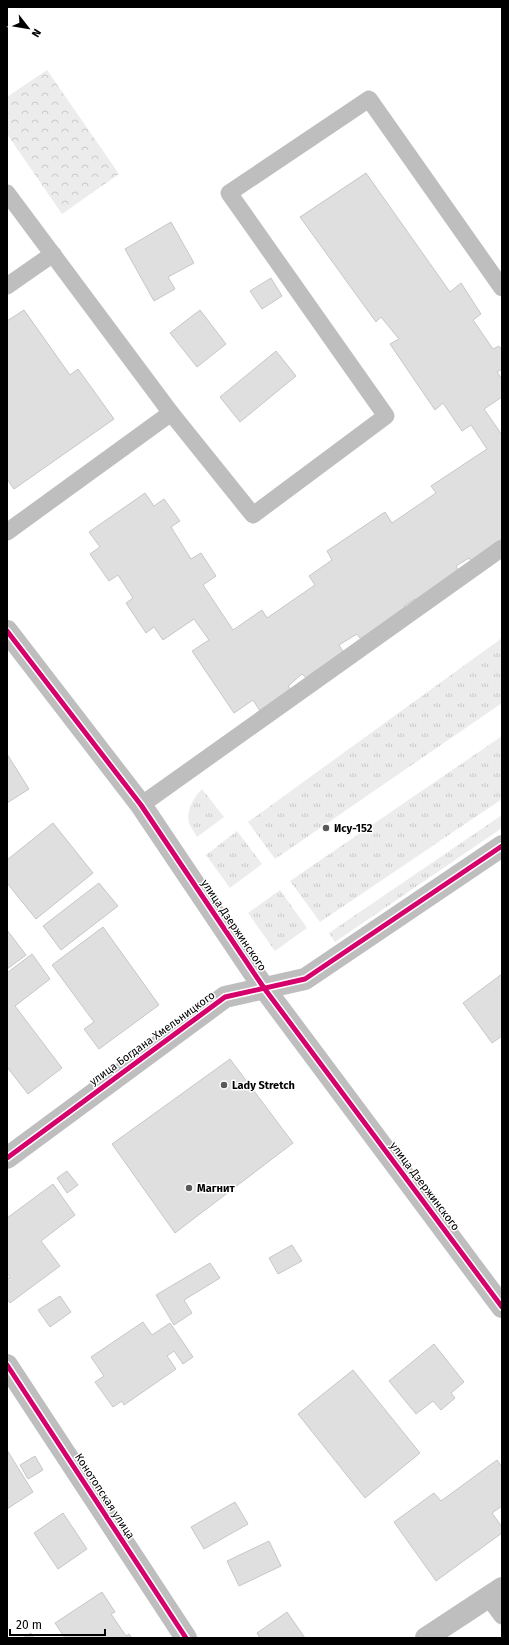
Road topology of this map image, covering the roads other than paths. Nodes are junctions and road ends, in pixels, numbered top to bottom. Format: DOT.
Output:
graph roads {
  1 [pos="7,193"];
  2 [pos="53,254"];
  3 [pos="7,286"];
  4 [pos="502,288"];
  5 [pos="171,413"];
  6 [pos="7,532"];
  7 [pos="502,548"];
  8 [pos="7,631"];
  9 [pos="141,805"];
  10 [pos="502,846"];
  11 [pos="264,988"];
  12 [pos="7,1158"];
  13 [pos="502,1307"];
  14 [pos="7,1365"];
  15 [pos="495,1592"];
  16 [pos="502,1616"];
  17 [pos="186,1638"];
  18 [pos="426,1638"];
  1 -- 2 [label="lane"];
  2 -- 3 [label="lane"];
  2 -- 5 [label="lane"];
  4 -- 5 [label="lane"];
  5 -- 6 [label="lane"];
  7 -- 9 [label="lane"];
  8 -- 9 [label="street, улица Дзержинского"];
  9 -- 11 [label="street, улица Дзержинского"];
  10 -- 11 [label="street, улица Богдана Хмельницкого"];
  11 -- 12 [label="street, улица Богдана Хмельницкого"];
  11 -- 13 [label="street, улица Дзержинского"];
  14 -- 17 [label="street, Конотопская улица"];
  15 -- 16 [label="lane"];
  15 -- 18 [label="street"];
}
